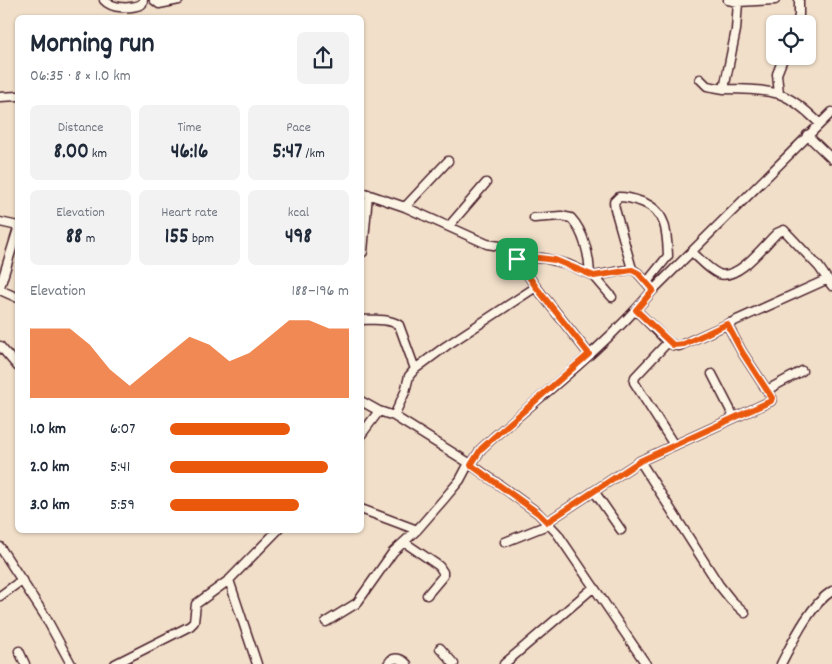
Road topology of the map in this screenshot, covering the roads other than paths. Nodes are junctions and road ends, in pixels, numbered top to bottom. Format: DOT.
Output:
graph roads {
  1 [pos="104,0"];
  2 [pos="143,0"];
  3 [pos="154,0"];
  4 [pos="179,0"];
  5 [pos="728,0"];
  6 [pos="774,0"];
  7 [pos="799,0"];
  8 [pos="738,2"];
  9 [pos="799,15"];
  10 [pos="780,65"];
  11 [pos="700,80"];
  12 [pos="724,89"];
  13 [pos="779,94"];
  14 [pos="15,96"];
  15 [pos="0,97"];
  16 [pos="832,112"];
  17 [pos="820,124"];
  18 [pos="807,135"];
  19 [pos="832,159"];
  20 [pos="448,161"];
  21 [pos="486,183"];
  22 [pos="365,193"];
  23 [pos="405,207"];
  24 [pos="534,218"];
  25 [pos="0,222"];
  26 [pos="364,222"];
  27 [pos="15,226"];
  28 [pos="449,226"];
  29 [pos="15,237"];
  30 [pos="692,252"];
  31 [pos="517,259"];
  32 [pos="632,270"];
  33 [pos="592,274"];
  34 [pos="647,282"];
  35 [pos="830,282"];
  36 [pos="536,287"];
  37 [pos="0,288"];
  38 [pos="653,290"];
  39 [pos="15,296"];
  40 [pos="612,297"];
  41 [pos="636,310"];
  42 [pos="364,320"];
  43 [pos="727,324"];
  44 [pos="668,342"];
  45 [pos="0,346"];
  46 [pos="589,354"];
  47 [pos="15,364"];
  48 [pos="415,369"];
  49 [pos="802,371"];
  50 [pos="712,374"];
  51 [pos="767,390"];
  52 [pos="364,403"];
  53 [pos="379,411"];
  54 [pos="394,416"];
  55 [pos="734,417"];
  56 [pos="364,431"];
  57 [pos="674,444"];
  58 [pos="640,461"];
  59 [pos="470,464"];
  60 [pos="594,491"];
  61 [pos="364,510"];
  62 [pos="549,523"];
  63 [pos="417,530"];
  64 [pos="621,530"];
  65 [pos="275,533"];
  66 [pos="404,542"];
  67 [pos="505,542"];
  68 [pos="0,548"];
  69 [pos="22,580"];
  70 [pos="229,580"];
  71 [pos="594,587"];
  72 [pos="832,591"];
  73 [pos="427,595"];
  74 [pos="0,596"];
  75 [pos="746,613"];
  76 [pos="326,622"];
  77 [pos="440,648"];
  78 [pos="19,650"];
  79 [pos="25,664"];
  80 [pos="71,664"];
  81 [pos="115,664"];
  82 [pos="257,664"];
  83 [pos="388,664"];
  84 [pos="407,664"];
  85 [pos="454,664"];
  86 [pos="504,664"];
  87 [pos="646,664"];
  88 [pos="781,664"];
  1 -- 2 [label="street"];
  3 -- 4 [label="street"];
  5 -- 8 [label="street"];
  6 -- 8 [label="street"];
  7 -- 9 [label="street"];
  8 -- 12 [label="street"];
  10 -- 13 [label="street"];
  11 -- 12 [label="street"];
  12 -- 13 [label="street"];
  13 -- 17 [label="street"];
  14 -- 15 [label="street"];
  16 -- 17 [label="street"];
  17 -- 18 [label="street"];
  18 -- 19 [label="street"];
  18 -- 30 [label="street"];
  20 -- 23 [label="street"];
  21 -- 28 [label="street"];
  22 -- 23 [label="street"];
  22 -- 26 [label="street"];
  23 -- 28 [label="street"];
  24 -- 33 [label="street"];
  25 -- 27 [label="street"];
  28 -- 31 [label="street"];
  29 -- 37 [label="street"];
  30 -- 35 [label="street"];
  30 -- 38 [label="street"];
  31 -- 33 [label="street"];
  31 -- 36 [label="street"];
  32 -- 33 [label="street"];
  32 -- 34 [label="street"];
  32 -- 34 [label="street"];
  33 -- 40 [label="street"];
  34 -- 38 [label="street"];
  35 -- 43 [label="street"];
  36 -- 46 [label="street"];
  36 -- 48 [label="street"];
  37 -- 39 [label="street"];
  38 -- 41 [label="street"];
  41 -- 44 [label="street"];
  41 -- 46 [label="street"];
  42 -- 48 [label="street"];
  43 -- 44 [label="street"];
  43 -- 51 [label="street"];
  44 -- 57 [label="street"];
  45 -- 47 [label="street"];
  46 -- 59 [label="street"];
  48 -- 54 [label="street"];
  49 -- 51 [label="street"];
  50 -- 55 [label="street"];
  51 -- 55 [label="street"];
  52 -- 53 [label="street"];
  53 -- 54 [label="street"];
  53 -- 56 [label="street"];
  54 -- 59 [label="street"];
  55 -- 57 [label="street"];
  57 -- 58 [label="street"];
  58 -- 60 [label="street"];
  58 -- 75 [label="street"];
  59 -- 62 [label="street"];
  59 -- 63 [label="street"];
  60 -- 62 [label="street"];
  60 -- 64 [label="street"];
  61 -- 63 [label="street"];
  62 -- 67 [label="street"];
  62 -- 71 [label="street"];
  63 -- 66 [label="street"];
  65 -- 70 [label="street"];
  66 -- 73 [label="street"];
  66 -- 76 [label="street"];
  68 -- 69 [label="street"];
  69 -- 74 [label="street"];
  69 -- 80 [label="street"];
  70 -- 81 [label="street"];
  70 -- 82 [label="street"];
  71 -- 86 [label="street"];
  71 -- 87 [label="street"];
  72 -- 88 [label="street"];
  77 -- 85 [label="street"];
  78 -- 79 [label="street"];
  83 -- 84 [label="street"];
}
